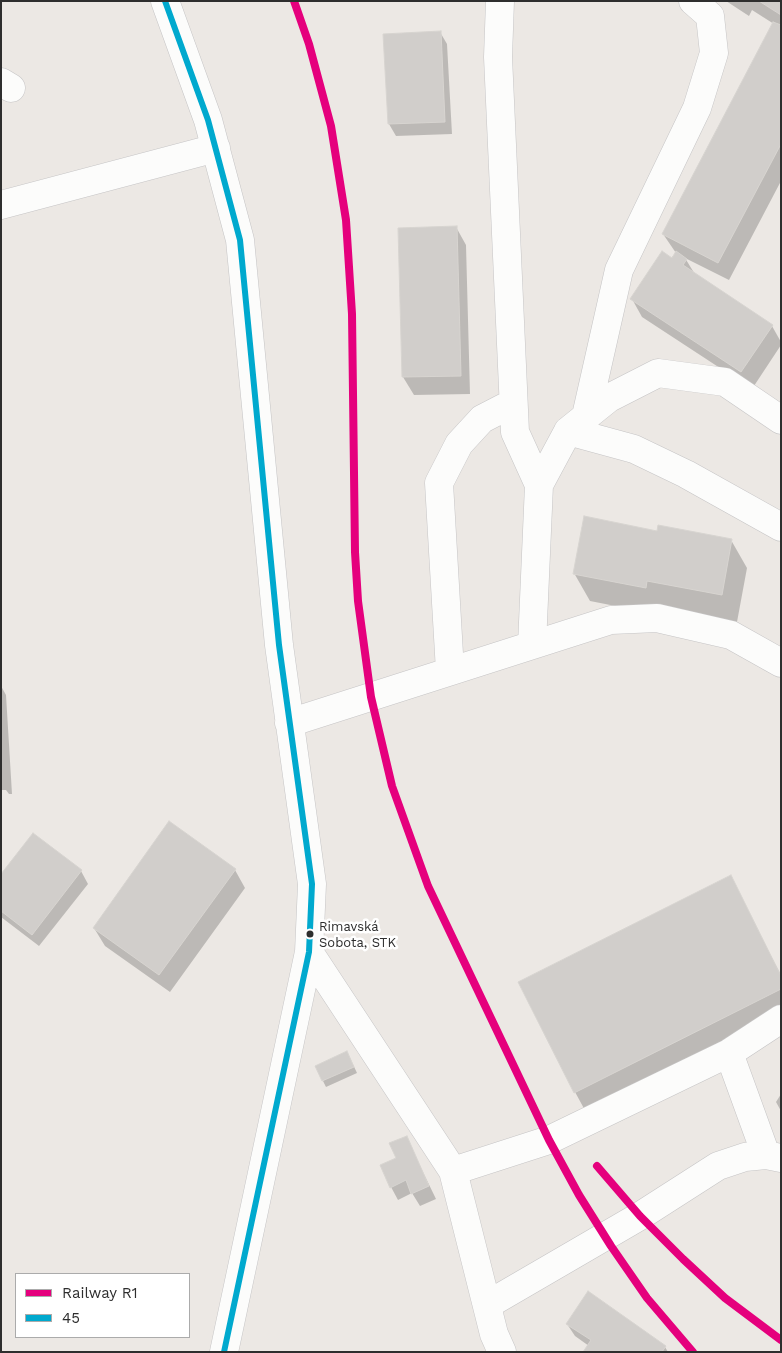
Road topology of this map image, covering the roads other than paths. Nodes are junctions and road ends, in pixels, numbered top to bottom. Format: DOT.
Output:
graph roads {
  1 [pos="165,1"];
  2 [pos="500,1"];
  3 [pos="694,1"];
  4 [pos="216,148"];
  5 [pos="1,205"];
  6 [pos="513,403"];
  7 [pos="781,420"];
  8 [pos="577,424"];
  9 [pos="538,485"];
  10 [pos="781,527"];
  11 [pos="532,645"];
  12 [pos="781,663"];
  13 [pos="450,671"];
  14 [pos="289,723"];
  15 [pos="309,952"];
  16 [pos="781,1019"];
  17 [pos="729,1053"];
  18 [pos="773,1156"];
  19 [pos="453,1171"];
  20 [pos="487,1305"];
  21 [pos="224,1352"];
  22 [pos="502,1352"];
  1 -- 4 [label="street"];
  2 -- 6 [label="street"];
  3 -- 8 [label="street"];
  4 -- 5 [label="street"];
  4 -- 14 [label="street"];
  6 -- 9 [label="street"];
  6 -- 13 [label="street"];
  7 -- 8 [label="street"];
  8 -- 9 [label="street"];
  8 -- 10 [label="street"];
  9 -- 11 [label="street"];
  11 -- 12 [label="street"];
  11 -- 13 [label="street"];
  13 -- 14 [label="street"];
  14 -- 15 [label="street"];
  15 -- 19 [label="street"];
  15 -- 21 [label="street"];
  16 -- 17 [label="street"];
  17 -- 18 [label="street"];
  17 -- 19 [label="street"];
  18 -- 20 [label="street"];
  19 -- 20 [label="street"];
  20 -- 22 [label="street"];
}
